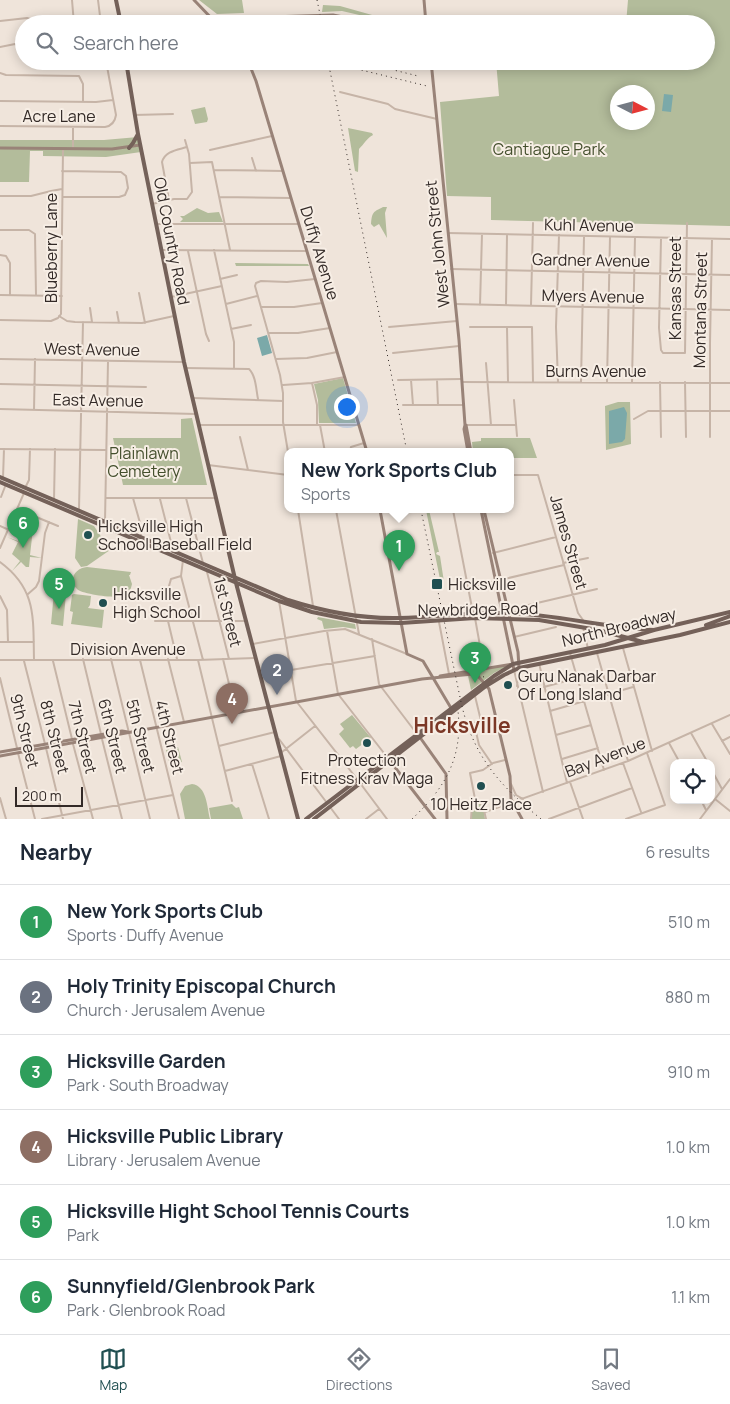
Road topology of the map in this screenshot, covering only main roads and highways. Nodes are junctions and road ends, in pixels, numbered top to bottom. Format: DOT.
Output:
graph roads {
  1 [pos="118,0"];
  2 [pos="194,0"];
  3 [pos="424,0"];
  4 [pos="120,15"];
  5 [pos="208,15"];
  6 [pos="425,15"];
  7 [pos="127,70"];
  8 [pos="252,70"];
  9 [pos="432,70"];
  10 [pos="138,134"];
  11 [pos="0,148"];
  12 [pos="129,148"];
  13 [pos="140,148"];
  14 [pos="366,448"];
  15 [pos="469,448"];
  16 [pos="1,479"];
  17 [pos="25,490"];
  18 [pos="381,513"];
  19 [pos="483,513"];
  20 [pos="484,513"];
  21 [pos="484,521"];
  22 [pos="105,524"];
  23 [pos="488,528"];
  24 [pos="140,539"];
  25 [pos="492,553"];
  26 [pos="234,576"];
  27 [pos="498,580"];
  28 [pos="236,583"];
  29 [pos="282,601"];
  30 [pos="312,610"];
  31 [pos="472,613"];
  32 [pos="503,613"];
  33 [pos="508,613"];
  34 [pos="730,614"];
  35 [pos="438,618"];
  36 [pos="504,618"];
  37 [pos="510,619"];
  38 [pos="401,620"];
  39 [pos="452,620"];
  40 [pos="730,622"];
  41 [pos="706,625"];
  42 [pos="654,630"];
  43 [pos="627,638"];
  44 [pos="643,642"];
  45 [pos="596,649"];
  46 [pos="571,655"];
  47 [pos="514,664"];
  48 [pos="519,666"];
  49 [pos="514,670"];
  50 [pos="432,677"];
  51 [pos="485,685"];
  52 [pos="268,707"];
  53 [pos="452,708"];
  54 [pos="419,736"];
  55 [pos="0,754"];
  56 [pos="388,759"];
  57 [pos="328,805"];
  58 [pos="298,819"];
  59 [pos="306,819"];
  60 [pos="314,819"];
  61 [pos="435,819"];
  62 [pos="447,819"];
  63 [pos="522,819"];
  1 -- 4 [label="main road"];
  2 -- 5 [label="main road"];
  3 -- 6 [label="main road"];
  7 -- 10 [label="main road, Old Country Road"];
  8 -- 14 [label="main road, Duffy Avenue"];
  9 -- 15 [label="main road, West John Street"];
  10 -- 12 [label="main road"];
  10 -- 13 [label="main road, Old Country Road"];
  11 -- 12 [label="main road"];
  12 -- 13 [label="main road"];
  13 -- 26 [label="main road, Old Country Road"];
  16 -- 17 [label="main road"];
  16 -- 17 [label="main road"];
  17 -- 22 [label="main road"];
  17 -- 22 [label="main road"];
  18 -- 38 [label="main road"];
  19 -- 21 [label="main road"];
  20 -- 23 [label="main road"];
  21 -- 23 [label="main road"];
  21 -- 25 [label="main road"];
  22 -- 24 [label="main road"];
  23 -- 25 [label="main road"];
  24 -- 26 [label="main road"];
  24 -- 28 [label="main road"];
  25 -- 27 [label="main road"];
  26 -- 28 [label="main road, Old Country Road"];
  26 -- 29 [label="main road"];
  27 -- 32 [label="main road"];
  27 -- 33 [label="main road"];
  28 -- 29 [label="main road"];
  28 -- 52 [label="main road, Old Country Road"];
  29 -- 30 [label="main road"];
  29 -- 30 [label="main road"];
  30 -- 38 [label="main road"];
  30 -- 38 [label="main road, Newbridge Road"];
  31 -- 32 [label="main road, Newbridge Road"];
  31 -- 35 [label="main road, Newbridge Road"];
  31 -- 39 [label="main road"];
  32 -- 33 [label="main road, Newbridge Road"];
  32 -- 36 [label="main road"];
  33 -- 37 [label="main road"];
  33 -- 42 [label="main road, Newbridge Road"];
  34 -- 41 [label="main road"];
  34 -- 42 [label="main road, North Broadway"];
  35 -- 38 [label="main road"];
  35 -- 38 [label="main road, Newbridge Road"];
  35 -- 39 [label="main road, Newbridge Road"];
  36 -- 37 [label="main road, Newbridge Road"];
  36 -- 39 [label="main road, Newbridge Road"];
  36 -- 47 [label="main road"];
  37 -- 43 [label="main road, Newbridge Road"];
  37 -- 48 [label="main road"];
  38 -- 50 [label="main road"];
  40 -- 44 [label="main road, North Broadway"];
  42 -- 43 [label="main road, North Broadway"];
  43 -- 44 [label="main road, Newbridge Road"];
  43 -- 45 [label="main road, North Broadway"];
  44 -- 45 [label="main road, North Broadway"];
  45 -- 46 [label="main road, North Broadway"];
  45 -- 46 [label="main road, North Broadway"];
  46 -- 48 [label="main road, North Broadway"];
  46 -- 48 [label="main road, North Broadway"];
  47 -- 48 [label="main road, North Broadway"];
  47 -- 49 [label="main road"];
  47 -- 50 [label="main road"];
  47 -- 51 [label="main road, North Broadway"];
  48 -- 49 [label="main road, North Broadway"];
  49 -- 51 [label="main road, North Broadway"];
  50 -- 51 [label="main road"];
  50 -- 52 [label="main road"];
  50 -- 53 [label="main road"];
  51 -- 53 [label="main road"];
  51 -- 54 [label="main road"];
  51 -- 63 [label="main road"];
  52 -- 55 [label="main road"];
  52 -- 58 [label="main road, Old Country Road"];
  53 -- 54 [label="main road"];
  54 -- 56 [label="main road"];
  54 -- 62 [label="main road"];
  56 -- 57 [label="main road"];
  56 -- 61 [label="main road"];
  57 -- 59 [label="main road"];
  57 -- 60 [label="main road"];
}
